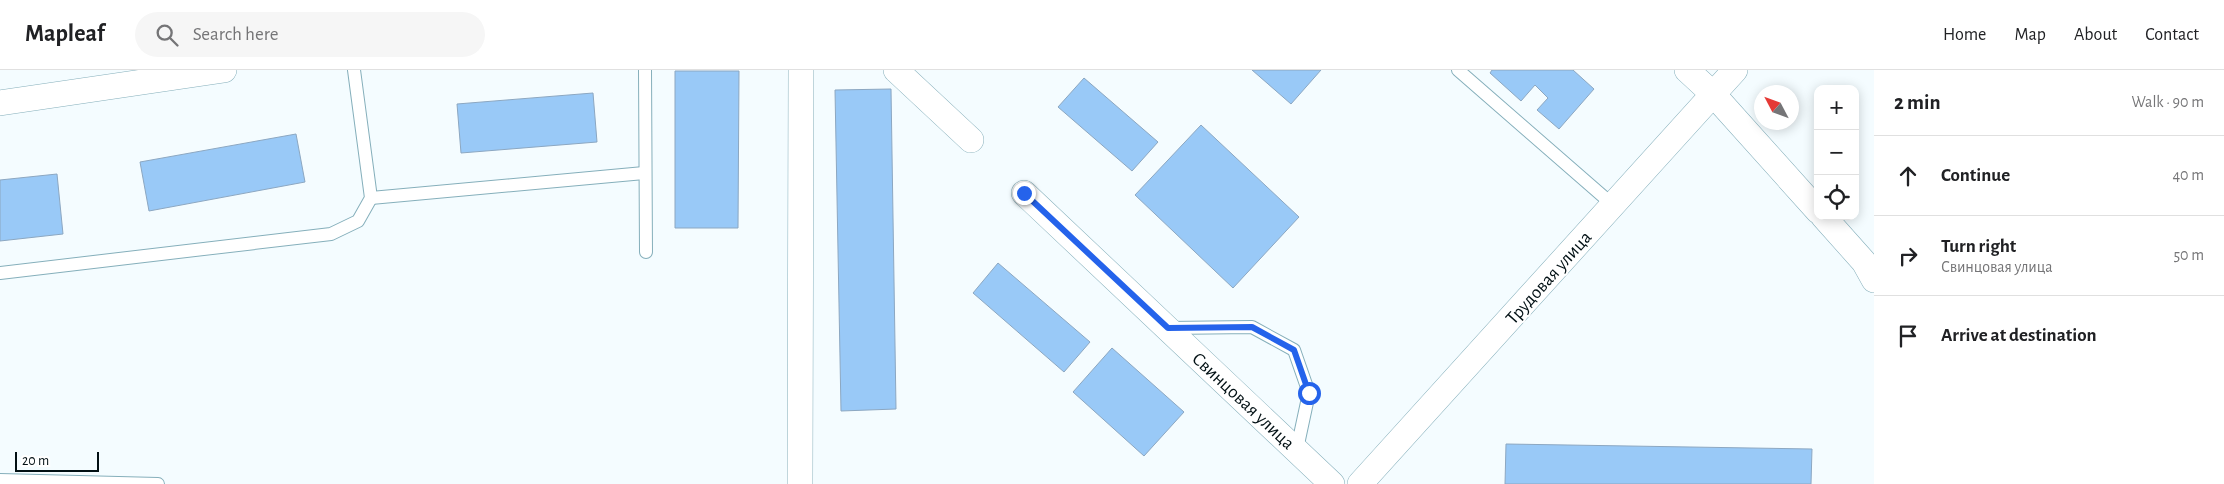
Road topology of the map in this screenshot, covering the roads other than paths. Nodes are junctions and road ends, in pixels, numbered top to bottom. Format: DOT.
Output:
graph roads {
  1 [pos="224,70"];
  2 [pos="354,70"];
  3 [pos="645,70"];
  4 [pos="801,70"];
  5 [pos="896,70"];
  6 [pos="1458,70"];
  7 [pos="1687,70"];
  8 [pos="1735,70"];
  9 [pos="1714,94"];
  10 [pos="0,103"];
  11 [pos="971,140"];
  12 [pos="644,173"];
  13 [pos="1024,193"];
  14 [pos="371,198"];
  15 [pos="1613,205"];
  16 [pos="1814,206"];
  17 [pos="1827,220"];
  18 [pos="646,252"];
  19 [pos="1871,268"];
  20 [pos="0,273"];
  21 [pos="1168,328"];
  22 [pos="1297,449"];
  23 [pos="0,480"];
  24 [pos="158,484"];
  25 [pos="800,484"];
  26 [pos="1332,484"];
  27 [pos="1360,484"];
  1 -- 10 [label="street"];
  2 -- 14 [label="lane"];
  3 -- 12 [label="lane"];
  4 -- 25 [label="street"];
  5 -- 11 [label="street"];
  6 -- 15 [label="lane"];
  7 -- 9 [label="street"];
  8 -- 9 [label="street, Трудовая улица"];
  9 -- 15 [label="street, Трудовая улица"];
  9 -- 16 [label="street"];
  12 -- 14 [label="lane"];
  12 -- 18 [label="lane"];
  13 -- 21 [label="street, Свинцовая улица"];
  14 -- 20 [label="lane"];
  15 -- 27 [label="street, Трудовая улица"];
  17 -- 19 [label="street"];
  21 -- 22 [label="street, Свинцовая улица"];
  21 -- 22 [label="lane"];
  22 -- 26 [label="street, Свинцовая улица"];
  23 -- 24 [label="lane"];
}
